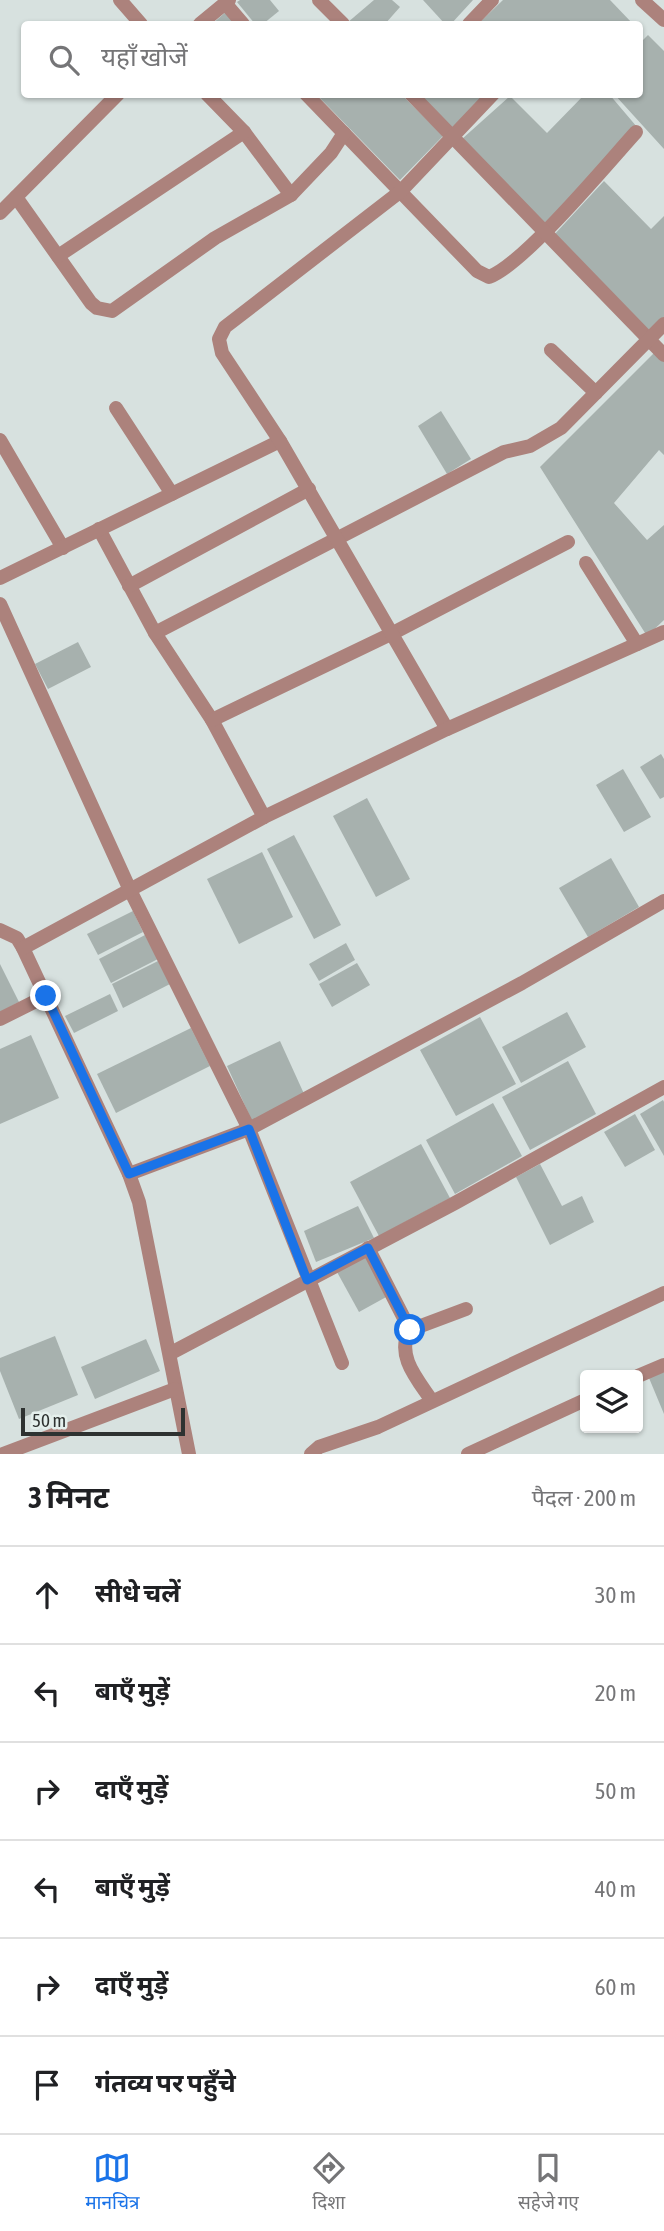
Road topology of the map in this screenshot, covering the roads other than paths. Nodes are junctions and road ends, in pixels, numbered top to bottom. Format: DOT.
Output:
graph roads {
  1 [pos="120,0"];
  2 [pos="319,0"];
  3 [pos="492,0"];
  4 [pos="642,0"];
  5 [pos="227,2"];
  6 [pos="664,20"];
  7 [pos="138,21"];
  8 [pos="204,21"];
  9 [pos="241,21"];
  10 [pos="340,21"];
  11 [pos="472,21"];
  12 [pos="113,98"];
  13 [pos="211,98"];
  14 [pos="310,98"];
  15 [pos="415,98"];
  16 [pos="489,98"];
  17 [pos="244,132"];
  18 [pos="344,132"];
  19 [pos="636,132"];
  20 [pos="451,136"];
  21 [pos="401,191"];
  22 [pos="291,195"];
  23 [pos="16,197"];
  24 [pos="0,213"];
  25 [pos="544,231"];
  26 [pos="58,256"];
  27 [pos="664,324"];
  28 [pos="649,339"];
  29 [pos="551,350"];
  30 [pos="664,355"];
  31 [pos="596,393"];
  32 [pos="116,408"];
  33 [pos="0,440"];
  34 [pos="280,441"];
  35 [pos="309,489"];
  36 [pos="172,494"];
  37 [pos="99,529"];
  38 [pos="337,538"];
  39 [pos="568,542"];
  40 [pos="63,548"];
  41 [pos="586,563"];
  42 [pos="0,578"];
  43 [pos="130,586"];
  44 [pos="0,604"];
  45 [pos="664,632"];
  46 [pos="155,633"];
  47 [pos="393,633"];
  48 [pos="637,644"];
  49 [pos="212,720"];
  50 [pos="447,729"];
  51 [pos="264,817"];
  52 [pos="130,890"];
  53 [pos="664,901"];
  54 [pos="0,930"];
  55 [pos="23,948"];
  56 [pos="46,996"];
  57 [pos="0,1018"];
  58 [pos="664,1087"];
  59 [pos="249,1129"];
  60 [pos="129,1174"];
  61 [pos="368,1248"];
  62 [pos="307,1280"];
  63 [pos="664,1293"];
  64 [pos="466,1309"];
  65 [pos="410,1330"];
  66 [pos="171,1353"];
  67 [pos="342,1363"];
  68 [pos="664,1365"];
  69 [pos="643,1374"];
  70 [pos="175,1389"];
  71 [pos="432,1401"];
  72 [pos="580,1402"];
  73 [pos="3,1454"];
  74 [pos="189,1454"];
  75 [pos="311,1454"];
  76 [pos="468,1454"];
  1 -- 7 [label="street"];
  2 -- 10 [label="street"];
  3 -- 11 [label="street"];
  4 -- 6 [label="street"];
  5 -- 8 [label="street"];
  5 -- 9 [label="street"];
  12 -- 23 [label="street"];
  13 -- 17 [label="street"];
  14 -- 18 [label="street"];
  15 -- 20 [label="street"];
  16 -- 20 [label="street"];
  17 -- 22 [label="street"];
  17 -- 26 [label="street"];
  18 -- 21 [label="street"];
  18 -- 22 [label="street"];
  19 -- 25 [label="street"];
  20 -- 21 [label="street"];
  20 -- 25 [label="street"];
  21 -- 25 [label="street"];
  21 -- 34 [label="street"];
  22 -- 26 [label="street"];
  23 -- 24 [label="street"];
  23 -- 26 [label="street"];
  25 -- 28 [label="street"];
  27 -- 28 [label="street"];
  28 -- 30 [label="street"];
  28 -- 31 [label="street"];
  29 -- 31 [label="street"];
  31 -- 38 [label="street"];
  32 -- 36 [label="street"];
  33 -- 40 [label="street"];
  34 -- 35 [label="street"];
  34 -- 36 [label="street"];
  35 -- 38 [label="street"];
  35 -- 43 [label="street"];
  36 -- 37 [label="street"];
  37 -- 40 [label="street"];
  37 -- 43 [label="street"];
  38 -- 46 [label="street"];
  38 -- 47 [label="street"];
  39 -- 47 [label="street"];
  40 -- 42 [label="street"];
  41 -- 48 [label="street"];
  43 -- 46 [label="street"];
  44 -- 52 [label="street"];
  45 -- 48 [label="street"];
  46 -- 49 [label="street"];
  47 -- 49 [label="street"];
  47 -- 50 [label="street"];
  48 -- 50 [label="street"];
  49 -- 51 [label="street"];
  50 -- 51 [label="street"];
  51 -- 52 [label="street"];
  52 -- 55 [label="street"];
  52 -- 59 [label="street"];
  53 -- 59 [label="street"];
  54 -- 55 [label="street"];
  55 -- 56 [label="street"];
  56 -- 57 [label="street"];
  56 -- 60 [label="street"];
  58 -- 61 [label="street"];
  59 -- 60 [label="street"];
  59 -- 62 [label="street"];
  60 -- 66 [label="street"];
  61 -- 62 [label="street"];
  61 -- 65 [label="street"];
  62 -- 66 [label="street"];
  62 -- 67 [label="street"];
  63 -- 71 [label="street"];
  64 -- 65 [label="street"];
  65 -- 71 [label="street"];
  66 -- 70 [label="street"];
  68 -- 69 [label="street"];
  70 -- 73 [label="street"];
  70 -- 74 [label="street"];
  71 -- 75 [label="street"];
  72 -- 76 [label="street"];
}
